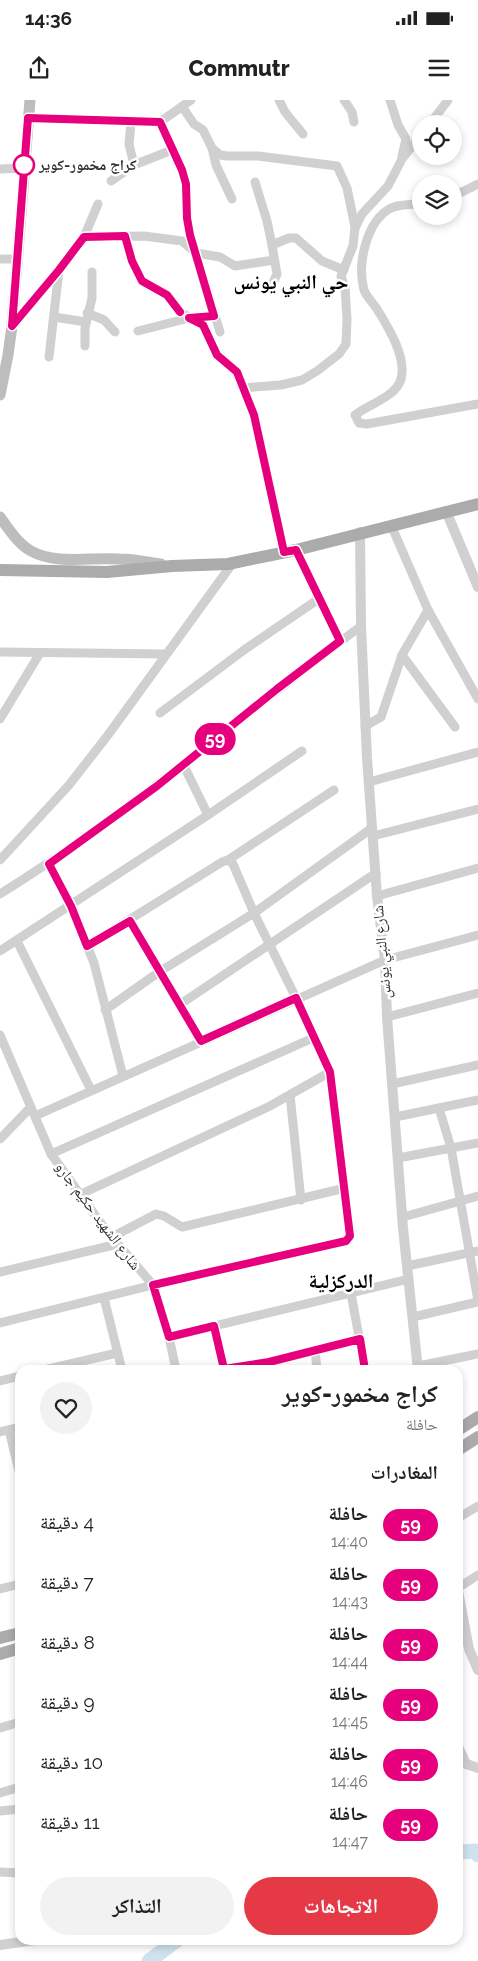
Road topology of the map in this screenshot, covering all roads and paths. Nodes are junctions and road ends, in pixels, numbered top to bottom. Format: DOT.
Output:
graph roads {
  1 [pos="30,100"];
  2 [pos="191,100"];
  3 [pos="279,100"];
  4 [pos="344,100"];
  5 [pos="390,100"];
  6 [pos="448,100"];
  7 [pos="183,108"];
  8 [pos="437,115"];
  9 [pos="28,118"];
  10 [pos="131,122"];
  11 [pos="160,122"];
  12 [pos="354,122"];
  13 [pos="303,134"];
  14 [pos="412,146"];
  15 [pos="212,148"];
  16 [pos="172,150"];
  17 [pos="402,159"];
  18 [pos="134,165"];
  19 [pos="24,168"];
  20 [pos="0,169"];
  21 [pos="111,181"];
  22 [pos="255,182"];
  23 [pos="478,184"];
  24 [pos="462,192"];
  25 [pos="232,199"];
  26 [pos="98,204"];
  27 [pos="412,205"];
  28 [pos="355,228"];
  29 [pos="125,236"];
  30 [pos="84,237"];
  31 [pos="272,246"];
  32 [pos="196,253"];
  33 [pos="0,259"];
  34 [pos="17,259"];
  35 [pos="274,260"];
  36 [pos="59,270"];
  37 [pos="344,270"];
  38 [pos="92,272"];
  39 [pos="272,286"];
  40 [pos="54,316"];
  41 [pos="214,316"];
  42 [pos="86,317"];
  43 [pos="189,318"];
  44 [pos="12,326"];
  45 [pos="138,331"];
  46 [pos="114,332"];
  47 [pos="220,332"];
  48 [pos="85,346"];
  49 [pos="4,355"];
  50 [pos="49,357"];
  51 [pos="242,388"];
  52 [pos="0,394"];
  53 [pos="478,404"];
  54 [pos="478,504"];
  55 [pos="446,512"];
  56 [pos="0,516"];
  57 [pos="391,525"];
  58 [pos="360,532"];
  59 [pos="290,551"];
  60 [pos="232,564"];
  61 [pos="172,566"];
  62 [pos="0,570"];
  63 [pos="478,586"];
  64 [pos="320,598"];
  65 [pos="428,610"];
  66 [pos="361,626"];
  67 [pos="340,641"];
  68 [pos="0,652"];
  69 [pos="40,653"];
  70 [pos="166,654"];
  71 [pos="402,655"];
  72 [pos="478,699"];
  73 [pos="160,713"];
  74 [pos="0,719"];
  75 [pos="365,726"];
  76 [pos="455,727"];
  77 [pos="302,751"];
  78 [pos="478,752"];
  79 [pos="183,764"];
  80 [pos="368,782"];
  81 [pos="334,790"];
  82 [pos="478,809"];
  83 [pos="208,816"];
  84 [pos="372,832"];
  85 [pos="0,860"];
  86 [pos="228,860"];
  87 [pos="49,864"];
  88 [pos="478,868"];
  89 [pos="376,873"];
  90 [pos="0,894"];
  91 [pos="377,896"];
  92 [pos="71,906"];
  93 [pos="254,913"];
  94 [pos="130,921"];
  95 [pos="478,935"];
  96 [pos="17,941"];
  97 [pos="269,943"];
  98 [pos="87,946"];
  99 [pos="0,951"];
  100 [pos="385,960"];
  101 [pos="159,972"];
  102 [pos="478,993"];
  103 [pos="296,998"];
  104 [pos="178,1005"];
  105 [pos="105,1010"];
  106 [pos="387,1017"];
  107 [pos="0,1034"];
  108 [pos="314,1038"];
  109 [pos="201,1041"];
  110 [pos="10,1058"];
  111 [pos="0,1063"];
  112 [pos="478,1065"];
  113 [pos="330,1072"];
  114 [pos="123,1076"];
  115 [pos="392,1084"];
  116 [pos="92,1090"];
  117 [pos="290,1095"];
  118 [pos="478,1100"];
  119 [pos="30,1108"];
  120 [pos="440,1108"];
  121 [pos="35,1116"];
  122 [pos="395,1117"];
  123 [pos="0,1139"];
  124 [pos="478,1143"];
  125 [pos="451,1148"];
  126 [pos="51,1154"];
  127 [pos="398,1158"];
  128 [pos="345,1188"];
  129 [pos="79,1195"];
  130 [pos="478,1196"];
  131 [pos="301,1200"];
  132 [pos="460,1200"];
  133 [pos="402,1217"];
  134 [pos="115,1240"];
  135 [pos="474,1251"];
  136 [pos="407,1266"];
  137 [pos="0,1272"];
  138 [pos="409,1279"];
  139 [pos="153,1285"];
  140 [pos="351,1293"];
  141 [pos="104,1298"];
  142 [pos="478,1302"];
  143 [pos="413,1317"];
  144 [pos="0,1323"];
  145 [pos="214,1326"];
  146 [pos="169,1337"];
  147 [pos="360,1339"];
  148 [pos="315,1350"];
  149 [pos="117,1352"];
  150 [pos="478,1354"];
  151 [pos="79,1365"];
  152 [pos="121,1365"];
  153 [pos="175,1365"];
  154 [pos="223,1365"];
  155 [pos="273,1365"];
  156 [pos="316,1365"];
  157 [pos="364,1365"];
  158 [pos="418,1365"];
  159 [pos="431,1365"];
  160 [pos="15,1377"];
  161 [pos="0,1381"];
  162 [pos="478,1417"];
  163 [pos="463,1427"];
  164 [pos="5,1431"];
  165 [pos="478,1437"];
  166 [pos="463,1447"];
  167 [pos="15,1460"];
  168 [pos="478,1506"];
  169 [pos="463,1515"];
  170 [pos="478,1575"];
  171 [pos="15,1585"];
  172 [pos="463,1586"];
  173 [pos="0,1589"];
  174 [pos="463,1608"];
  175 [pos="15,1634"];
  176 [pos="0,1638"];
  177 [pos="474,1647"];
  178 [pos="15,1650"];
  179 [pos="0,1654"];
  180 [pos="478,1670"];
  181 [pos="15,1724"];
  182 [pos="0,1728"];
  183 [pos="463,1763"];
  184 [pos="478,1768"];
  185 [pos="15,1788"];
  186 [pos="0,1793"];
  187 [pos="15,1810"];
  188 [pos="0,1811"];
  189 [pos="0,1872"];
  190 [pos="15,1873"];
  191 [pos="15,1943"];
  192 [pos="0,1945"];
  1 -- 9 [label="main road"];
  2 -- 7 [label="street"];
  3 -- 13 [label="street"];
  4 -- 12 [label="street"];
  5 -- 17 [label="street"];
  6 -- 8 [label="street"];
  7 -- 11 [label="street"];
  7 -- 15 [label="street"];
  9 -- 10 [label="street"];
  9 -- 19 [label="main road"];
  10 -- 11 [label="street"];
  10 -- 18 [label="street"];
  11 -- 16 [label="street"];
  14 -- 17 [label="street"];
  15 -- 25 [label="street"];
  15 -- 28 [label="street"];
  16 -- 18 [label="street"];
  16 -- 32 [label="street"];
  17 -- 28 [label="street"];
  18 -- 21 [label="street"];
  19 -- 20 [label="street"];
  19 -- 34 [label="main road"];
  22 -- 31 [label="street"];
  23 -- 24 [label="street"];
  26 -- 30 [label="street"];
  27 -- 53 [label="street"];
  28 -- 37 [label="street"];
  29 -- 30 [label="street"];
  29 -- 32 [label="street"];
  29 -- 43 [label="street"];
  30 -- 36 [label="street"];
  31 -- 35 [label="street"];
  31 -- 37 [label="street"];
  32 -- 35 [label="street"];
  32 -- 41 [label="street"];
  33 -- 34 [label="street"];
  34 -- 44 [label="main road"];
  35 -- 39 [label="street"];
  36 -- 40 [label="street"];
  36 -- 44 [label="street"];
  37 -- 51 [label="street"];
  38 -- 42 [label="street"];
  40 -- 42 [label="street"];
  40 -- 50 [label="street"];
  41 -- 43 [label="street"];
  41 -- 47 [label="street"];
  42 -- 46 [label="street"];
  42 -- 48 [label="street"];
  43 -- 45 [label="street"];
  43 -- 51 [label="street"];
  44 -- 49 [label="main road"];
  49 -- 52 [label="main road"];
  51 -- 59 [label="street"];
  54 -- 55 [label="main road"];
  55 -- 57 [label="main road"];
  55 -- 63 [label="street"];
  56 -- 61 [label="main road"];
  57 -- 58 [label="main road"];
  57 -- 65 [label="street"];
  58 -- 59 [label="main road"];
  58 -- 66 [label="street, شارع النبي يونس"];
  59 -- 60 [label="main road"];
  59 -- 64 [label="street"];
  60 -- 61 [label="main road"];
  60 -- 70 [label="street"];
  61 -- 62 [label="main road"];
  64 -- 67 [label="street"];
  64 -- 73 [label="street"];
  65 -- 71 [label="street"];
  65 -- 72 [label="street"];
  66 -- 67 [label="street"];
  66 -- 75 [label="street, شارع النبي يونس"];
  67 -- 79 [label="street"];
  68 -- 69 [label="street"];
  69 -- 70 [label="street"];
  69 -- 74 [label="street"];
  70 -- 85 [label="street"];
  71 -- 75 [label="street"];
  71 -- 76 [label="street"];
  75 -- 80 [label="street, شارع النبي يونس"];
  77 -- 83 [label="street"];
  78 -- 80 [label="street"];
  79 -- 83 [label="street"];
  79 -- 87 [label="street"];
  80 -- 84 [label="street, شارع النبي يونس"];
  81 -- 86 [label="street"];
  82 -- 84 [label="street"];
  83 -- 92 [label="street"];
  84 -- 89 [label="street, شارع النبي يونس"];
  84 -- 93 [label="street"];
  86 -- 93 [label="street"];
  86 -- 94 [label="street"];
  87 -- 90 [label="street"];
  87 -- 92 [label="street"];
  88 -- 91 [label="street"];
  89 -- 91 [label="street, شارع النبي يونس"];
  89 -- 97 [label="street"];
  91 -- 100 [label="street, شارع النبي يونس"];
  92 -- 96 [label="street"];
  92 -- 98 [label="street"];
  93 -- 97 [label="street"];
  93 -- 101 [label="street"];
  94 -- 98 [label="street"];
  94 -- 101 [label="street"];
  95 -- 100 [label="street"];
  96 -- 99 [label="street"];
  96 -- 116 [label="street"];
  97 -- 103 [label="street"];
  97 -- 104 [label="street"];
  98 -- 105 [label="street"];
  100 -- 103 [label="street"];
  100 -- 106 [label="street, شارع النبي يونس"];
  101 -- 104 [label="street"];
  101 -- 105 [label="street"];
  102 -- 106 [label="street"];
  103 -- 108 [label="street"];
  103 -- 109 [label="street"];
  104 -- 109 [label="street"];
  105 -- 114 [label="street"];
  106 -- 115 [label="street, شارع النبي يونس"];
  107 -- 110 [label="street, شارع الشهيد حكيم جارو"];
  108 -- 113 [label="street"];
  108 -- 126 [label="street"];
  109 -- 114 [label="street"];
  110 -- 111 [label="street"];
  110 -- 119 [label="street, شارع الشهيد حكيم جارو"];
  112 -- 115 [label="street"];
  113 -- 117 [label="street"];
  113 -- 128 [label="street"];
  114 -- 116 [label="street"];
  115 -- 122 [label="street, شارع النبي يونس"];
  116 -- 121 [label="street"];
  117 -- 129 [label="street"];
  117 -- 131 [label="street"];
  118 -- 120 [label="street"];
  119 -- 121 [label="street, شارع الشهيد حكيم جارو"];
  119 -- 123 [label="street"];
  120 -- 122 [label="street"];
  120 -- 125 [label="street"];
  121 -- 126 [label="street, شارع الشهيد حكيم جارو"];
  122 -- 127 [label="street, شارع النبي يونس"];
  124 -- 125 [label="street"];
  125 -- 127 [label="street"];
  125 -- 132 [label="street"];
  126 -- 129 [label="street, شارع الشهيد حكيم جارو"];
  127 -- 133 [label="street, شارع النبي يونس"];
  128 -- 131 [label="street"];
  128 -- 139 [label="street"];
  129 -- 134 [label="street, شارع الشهيد حكيم جارو"];
  130 -- 132 [label="street"];
  131 -- 134 [label="street"];
  132 -- 133 [label="street"];
  132 -- 135 [label="street"];
  133 -- 136 [label="street, شارع النبي يونس"];
  134 -- 137 [label="street"];
  134 -- 139 [label="street, شارع الشهيد حكيم جارو"];
  135 -- 136 [label="street"];
  135 -- 142 [label="street"];
  136 -- 138 [label="street, شارع النبي يونس"];
  138 -- 140 [label="street"];
  138 -- 143 [label="street, شارع النبي يونس"];
  139 -- 141 [label="street"];
  139 -- 146 [label="street"];
  140 -- 145 [label="street"];
  140 -- 147 [label="street"];
  141 -- 144 [label="street"];
  141 -- 149 [label="street"];
  142 -- 143 [label="street"];
  143 -- 158 [label="street, شارع النبي يونس"];
  145 -- 146 [label="street"];
  145 -- 154 [label="street"];
  146 -- 153 [label="street"];
  147 -- 148 [label="street"];
  147 -- 157 [label="street"];
  148 -- 155 [label="street"];
  148 -- 156 [label="street"];
  149 -- 151 [label="street"];
  149 -- 152 [label="street"];
  150 -- 159 [label="street"];
  160 -- 161 [label="street"];
  162 -- 163 [label="main road"];
  164 -- 167 [label="street"];
  165 -- 166 [label="main road"];
  168 -- 169 [label="street"];
  170 -- 172 [label="street"];
  171 -- 173 [label="street"];
  174 -- 177 [label="street"];
  175 -- 176 [label="main road"];
  177 -- 180 [label="street"];
  178 -- 179 [label="main road"];
  181 -- 182 [label="street"];
  183 -- 184 [label="street"];
  185 -- 186 [label="street"];
  187 -- 188 [label="street"];
  189 -- 190 [label="street"];
  191 -- 192 [label="street"];
}
